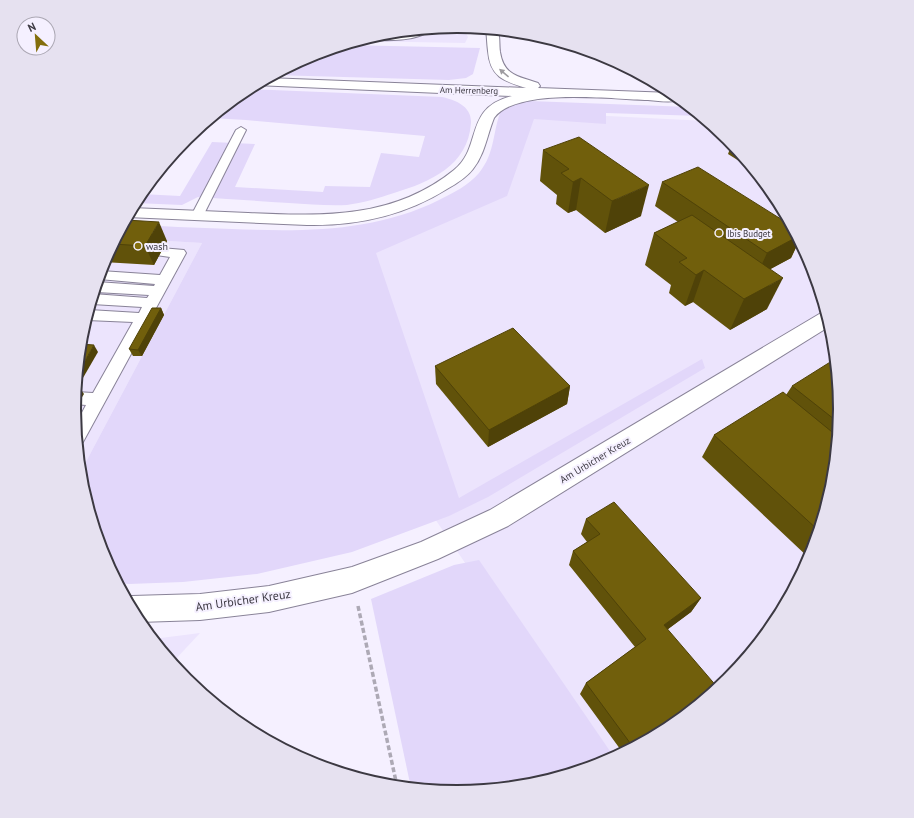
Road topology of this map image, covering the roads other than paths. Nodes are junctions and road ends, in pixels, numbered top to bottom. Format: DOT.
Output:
graph roads {
  1 [pos="492,35"];
  2 [pos="494,53"];
  3 [pos="270,82"];
  4 [pos="429,89"];
  5 [pos="551,92"];
  6 [pos="667,97"];
  7 [pos="479,114"];
  8 [pos="241,130"];
  9 [pos="136,213"];
  10 [pos="197,216"];
  11 [pos="161,252"];
  12 [pos="105,277"];
  13 [pos="101,287"];
  14 [pos="158,291"];
  15 [pos="98,298"];
  16 [pos="93,315"];
  17 [pos="143,318"];
  18 [pos="822,321"];
  19 [pos="81,399"];
  20 [pos="98,400"];
  21 [pos="82,422"];
  22 [pos="138,609"];
  1 -- 2 [label="main road"];
  2 -- 4 [label="main road"];
  5 -- 2 [label="main road, one-way"];
  3 -- 4 [label="main road, Am Herrenberg"];
  4 -- 5 [label="main road, Am Herrenberg"];
  4 -- 7 [label="main road"];
  5 -- 6 [label="main road, Am Herrenberg"];
  5 -- 7 [label="main road"];
  7 -- 10 [label="main road"];
  8 -- 10 [label="lane"];
  9 -- 10 [label="main road"];
  11 -- 14 [label="lane"];
  12 -- 14 [label="lane"];
  13 -- 14 [label="lane"];
  14 -- 15 [label="lane"];
  14 -- 17 [label="lane"];
  16 -- 17 [label="lane"];
  17 -- 20 [label="lane"];
  18 -- 22 [label="main road, Am Urbicher Kreuz"];
  19 -- 20 [label="lane"];
  20 -- 21 [label="lane"];
}
